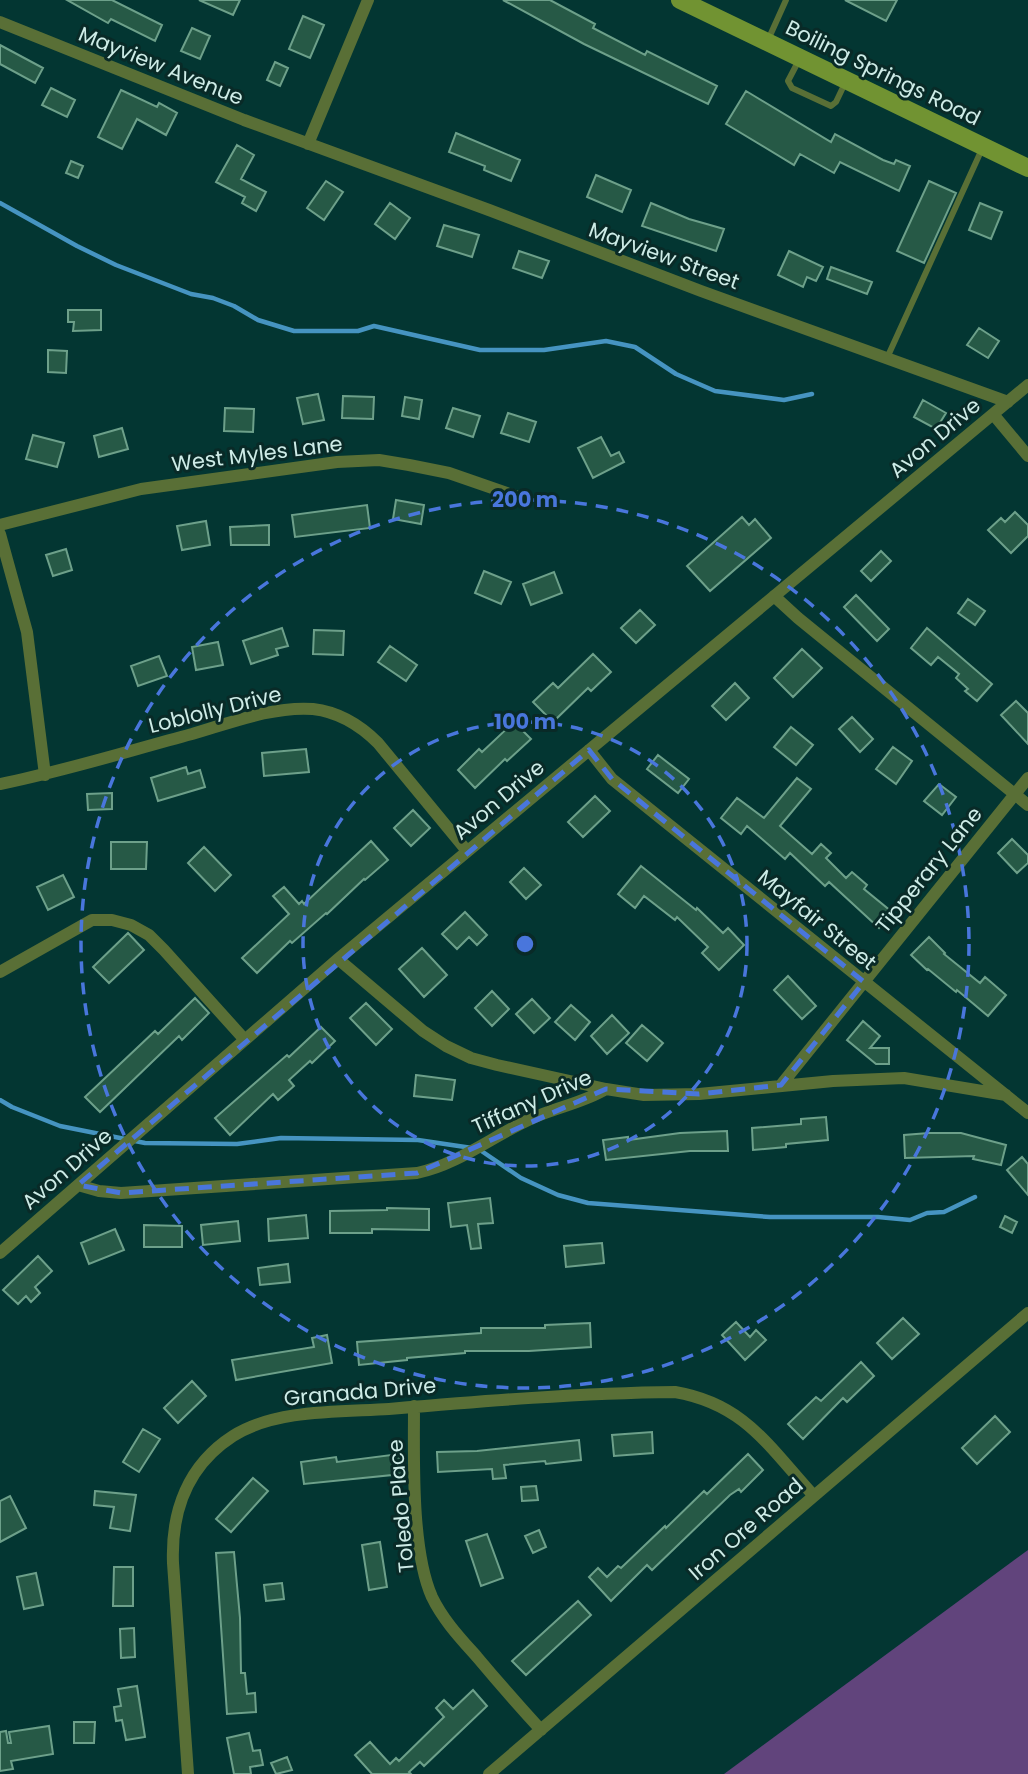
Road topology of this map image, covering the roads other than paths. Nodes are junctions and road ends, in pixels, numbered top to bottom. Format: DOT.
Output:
graph roads {
  1 [pos="368,0"];
  2 [pos="786,0"];
  3 [pos="685,1"];
  4 [pos="0,22"];
  5 [pos="767,42"];
  6 [pos="800,58"];
  7 [pos="846,80"];
  8 [pos="308,144"];
  9 [pos="983,146"];
  10 [pos="1028,168"];
  11 [pos="887,358"];
  12 [pos="1028,385"];
  13 [pos="1008,402"];
  14 [pos="993,414"];
  15 [pos="1028,456"];
  16 [pos="518,498"];
  17 [pos="0,525"];
  18 [pos="0,534"];
  19 [pos="774,596"];
  20 [pos="589,750"];
  21 [pos="45,775"];
  22 [pos="1028,778"];
  23 [pos="0,784"];
  24 [pos="1015,794"];
  25 [pos="1028,805"];
  26 [pos="467,851"];
  27 [pos="338,959"];
  28 [pos="0,972"];
  29 [pos="864,982"];
  30 [pos="245,1040"];
  31 [pos="781,1085"];
  32 [pos="606,1089"];
  33 [pos="1006,1095"];
  34 [pos="1028,1113"];
  35 [pos="78,1185"];
  36 [pos="0,1252"];
  37 [pos="1028,1313"];
  38 [pos="414,1406"];
  39 [pos="814,1496"];
  40 [pos="541,1730"];
  41 [pos="188,1774"];
  42 [pos="489,1774"];
  1 -- 8 [label="street"];
  2 -- 5 [label="lane"];
  3 -- 5 [label="main road, Boiling Springs Road"];
  4 -- 8 [label="street, Mayview Avenue"];
  5 -- 6 [label="main road, Boiling Springs Road"];
  6 -- 7 [label="main road, Boiling Springs Road"];
  6 -- 7 [label="lane"];
  7 -- 9 [label="main road, Boiling Springs Road"];
  8 -- 11 [label="street, Mayview Street"];
  9 -- 10 [label="main road, Boiling Springs Road"];
  9 -- 11 [label="lane"];
  11 -- 13 [label="street, Mayview Street"];
  12 -- 13 [label="street, Avon Drive"];
  13 -- 14 [label="street, Avon Drive"];
  14 -- 15 [label="street"];
  14 -- 19 [label="street, Avon Drive"];
  16 -- 17 [label="street, West Myles Lane"];
  18 -- 21 [label="street"];
  19 -- 20 [label="street, Avon Drive"];
  19 -- 24 [label="street"];
  20 -- 26 [label="street, Avon Drive"];
  20 -- 29 [label="street, Mayfair Street"];
  21 -- 23 [label="street, Loblolly Drive"];
  21 -- 26 [label="street, Loblolly Drive"];
  22 -- 24 [label="street, Tipperary Lane"];
  24 -- 25 [label="street"];
  24 -- 29 [label="street, Tipperary Lane"];
  26 -- 27 [label="street, Avon Drive"];
  27 -- 30 [label="street, Avon Drive"];
  27 -- 32 [label="street"];
  28 -- 30 [label="street"];
  29 -- 31 [label="street, Tipperary Lane"];
  29 -- 33 [label="street, Mayfair Street"];
  30 -- 35 [label="street, Avon Drive"];
  31 -- 32 [label="street, Tiffany Drive"];
  31 -- 33 [label="street, Tiffany Drive"];
  32 -- 35 [label="street, Tiffany Drive"];
  33 -- 34 [label="street, Mayfair Street"];
  35 -- 36 [label="street, Avon Drive"];
  37 -- 39 [label="street, Iron Ore Road"];
  38 -- 39 [label="street, Granada Drive"];
  38 -- 40 [label="street, Toledo Place"];
  38 -- 41 [label="street, Granada Drive"];
  39 -- 40 [label="street, Iron Ore Road"];
  40 -- 42 [label="street, Iron Ore Road"];
}
